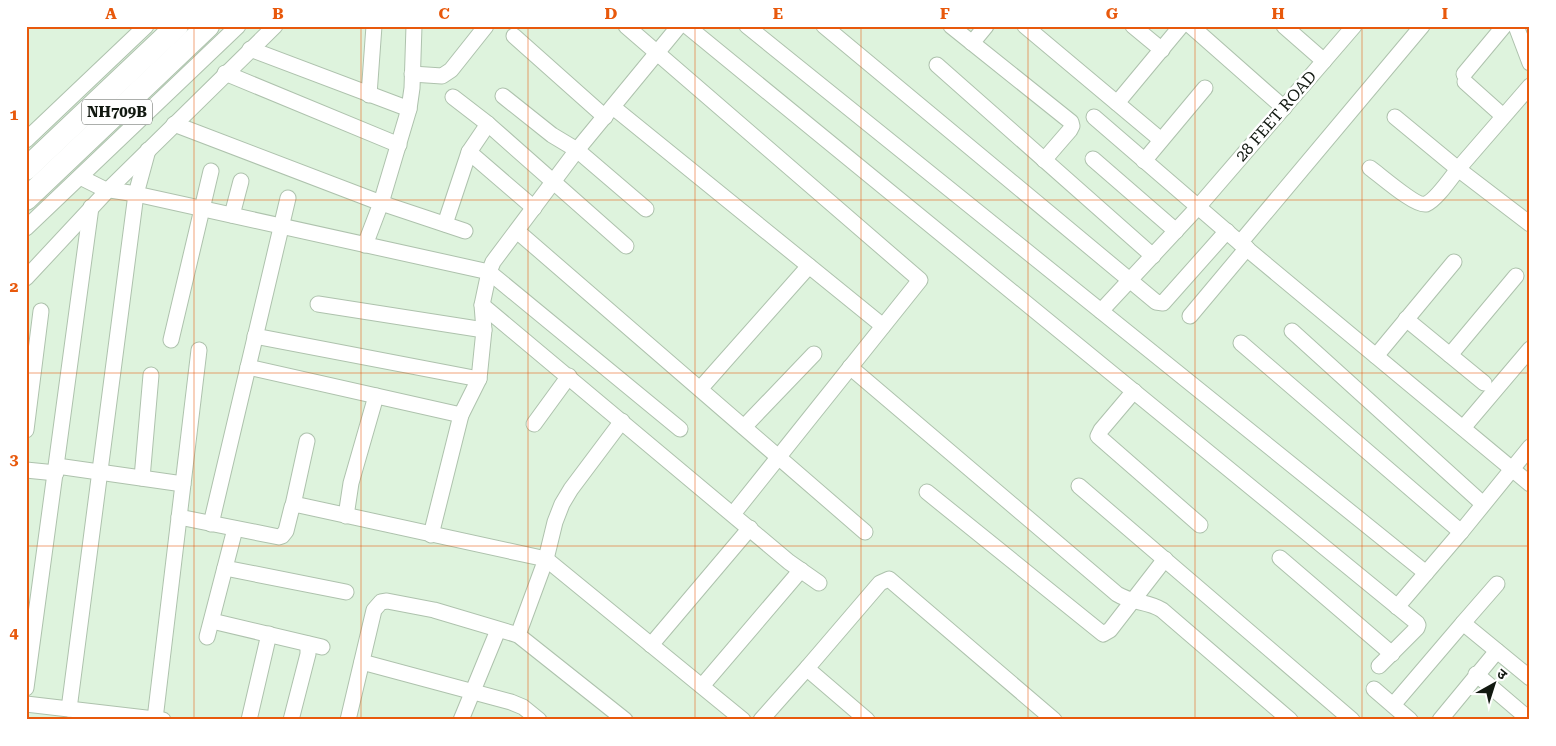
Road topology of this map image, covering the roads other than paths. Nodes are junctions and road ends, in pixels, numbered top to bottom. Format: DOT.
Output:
graph roads {
  1 [pos="146,26"];
  2 [pos="177,26"];
  3 [pos="208,26"];
  4 [pos="238,26"];
  5 [pos="275,26"];
  6 [pos="374,26"];
  7 [pos="414,26"];
  8 [pos="486,26"];
  9 [pos="626,26"];
  10 [pos="679,26"];
  11 [pos="687,26"];
  12 [pos="747,26"];
  13 [pos="824,26"];
  14 [pos="951,26"];
  15 [pos="986,26"];
  16 [pos="1025,26"];
  17 [pos="1133,26"];
  18 [pos="1181,26"];
  19 [pos="1191,26"];
  20 [pos="1284,26"];
  21 [pos="1354,26"];
  22 [pos="1422,26"];
  23 [pos="1504,26"];
  24 [pos="1516,26"];
  25 [pos="514,36"];
  26 [pos="972,43"];
  27 [pos="1527,43"];
  28 [pos="250,49"];
  29 [pos="1162,50"];
  30 [pos="657,53"];
  31 [pos="1324,61"];
  32 [pos="1530,63"];
  33 [pos="937,65"];
  34 [pos="225,73"];
  35 [pos="412,74"];
  36 [pos="1530,86"];
  37 [pos="1205,88"];
  38 [pos="369,95"];
  39 [pos="503,96"];
  40 [pos="454,97"];
  41 [pos="1117,104"];
  42 [pos="1284,108"];
  43 [pos="409,109"];
  44 [pos="609,112"];
  45 [pos="1504,116"];
  46 [pos="1094,117"];
  47 [pos="1395,117"];
  48 [pos="174,124"];
  49 [pos="488,124"];
  50 [pos="26,140"];
  51 [pos="1161,140"];
  52 [pos="399,145"];
  53 [pos="148,150"];
  54 [pos="578,150"];
  55 [pos="469,152"];
  56 [pos="1092,159"];
  57 [pos="1044,160"];
  58 [pos="1144,161"];
  59 [pos="1370,168"];
  60 [pos="26,169"];
  61 [pos="1458,169"];
  62 [pos="211,172"];
  63 [pos="241,181"];
  64 [pos="553,183"];
  65 [pos="96,185"];
  66 [pos="136,194"];
  67 [pos="288,198"];
  68 [pos="26,199"];
  69 [pos="381,203"];
  70 [pos="92,207"];
  71 [pos="1198,207"];
  72 [pos="201,208"];
  73 [pos="534,208"];
  74 [pos="646,209"];
  75 [pos="232,215"];
  76 [pos="445,224"];
  77 [pos="1530,224"];
  78 [pos="282,226"];
  79 [pos="26,228"];
  80 [pos="466,231"];
  81 [pos="517,231"];
  82 [pos="1176,231"];
  83 [pos="1227,231"];
  84 [pos="365,245"];
  85 [pos="1244,245"];
  86 [pos="626,246"];
  87 [pos="1153,256"];
  88 [pos="1454,262"];
  89 [pos="809,266"];
  90 [pos="489,272"];
  91 [pos="1516,276"];
  92 [pos="26,278"];
  93 [pos="1129,281"];
  94 [pos="318,304"];
  95 [pos="482,305"];
  96 [pos="41,311"];
  97 [pos="1101,311"];
  98 [pos="1190,316"];
  99 [pos="1406,319"];
  100 [pos="883,326"];
  101 [pos="484,330"];
  102 [pos="1292,331"];
  103 [pos="255,336"];
  104 [pos="171,340"];
  105 [pos="1241,343"];
  106 [pos="1530,349"];
  107 [pos="199,350"];
  108 [pos="814,354"];
  109 [pos="1450,355"];
  110 [pos="1376,356"];
  111 [pos="248,367"];
  112 [pos="850,367"];
  113 [pos="151,374"];
  114 [pos="569,376"];
  115 [pos="479,379"];
  116 [pos="1484,383"];
  117 [pos="700,389"];
  118 [pos="1134,391"];
  119 [pos="376,396"];
  120 [pos="461,415"];
  121 [pos="622,421"];
  122 [pos="534,424"];
  123 [pos="744,427"];
  124 [pos="1463,428"];
  125 [pos="680,429"];
  126 [pos="26,430"];
  127 [pos="307,441"];
  128 [pos="1530,447"];
  129 [pos="778,457"];
  130 [pos="1511,468"];
  131 [pos="26,470"];
  132 [pos="56,470"];
  133 [pos="100,472"];
  134 [pos="142,478"];
  135 [pos="183,484"];
  136 [pos="1530,484"];
  137 [pos="1079,486"];
  138 [pos="927,492"];
  139 [pos="1483,504"];
  140 [pos="293,505"];
  141 [pos="733,514"];
  142 [pos="346,516"];
  143 [pos="179,517"];
  144 [pos="211,524"];
  145 [pos="1200,525"];
  146 [pos="750,528"];
  147 [pos="235,529"];
  148 [pos="865,532"];
  149 [pos="1461,532"];
  150 [pos="431,534"];
  151 [pos="1280,558"];
  152 [pos="546,559"];
  153 [pos="1165,560"];
  154 [pos="225,568"];
  155 [pos="801,570"];
  156 [pos="1426,573"];
  157 [pos="819,583"];
  158 [pos="1496,584"];
  159 [pos="346,592"];
  160 [pos="1135,600"];
  161 [pos="1397,607"];
  162 [pos="212,621"];
  163 [pos="1463,623"];
  164 [pos="498,630"];
  165 [pos="269,634"];
  166 [pos="518,635"];
  167 [pos="208,637"];
  168 [pos="651,645"];
  169 [pos="1497,651"];
  170 [pos="1392,654"];
  171 [pos="362,662"];
  172 [pos="1379,666"];
  173 [pos="808,668"];
  174 [pos="1476,674"];
  175 [pos="1530,678"];
  176 [pos="702,686"];
  177 [pos="26,688"];
  178 [pos="1374,689"];
  179 [pos="472,690"];
  180 [pos="26,704"];
  181 [pos="1393,705"];
  182 [pos="77,713"];
  183 [pos="1044,717"];
  184 [pos="1346,718"];
  185 [pos="159,719"];
  186 [pos="249,720"];
  187 [pos="291,720"];
  188 [pos="348,720"];
  189 [pos="461,720"];
  190 [pos="538,720"];
  191 [pos="625,720"];
  192 [pos="743,720"];
  193 [pos="761,720"];
  194 [pos="867,720"];
  195 [pos="1290,720"];
  196 [pos="1410,720"];
  197 [pos="1440,720"];
  198 [pos="1530,720"];
  1 -- 50 [label="street"];
  2 -- 60 [label="highway, NH709B"];
  3 -- 68 [label="highway, NH709B"];
  4 -- 65 [label="street"];
  5 -- 28 [label="street"];
  6 -- 38 [label="street"];
  7 -- 35 [label="street"];
  8 -- 35 [label="street"];
  9 -- 30 [label="street"];
  10 -- 30 [label="street"];
  11 -- 118 [label="street"];
  12 -- 97 [label="street"];
  13 -- 93 [label="street"];
  14 -- 26 [label="street"];
  15 -- 26 [label="street"];
  16 -- 41 [label="street"];
  17 -- 29 [label="street"];
  18 -- 29 [label="street"];
  19 -- 42 [label="street"];
  20 -- 31 [label="street"];
  21 -- 31 [label="street, 28 FEET ROAD"];
  22 -- 85 [label="street"];
  23 -- 45 [label="street"];
  24 -- 27 [label="street"];
  25 -- 44 [label="street"];
  26 -- 57 [label="street"];
  27 -- 32 [label="street"];
  28 -- 34 [label="street"];
  28 -- 38 [label="street"];
  29 -- 41 [label="street"];
  30 -- 44 [label="street"];
  30 -- 100 [label="street"];
  31 -- 42 [label="street, 28 FEET ROAD"];
  33 -- 57 [label="street"];
  34 -- 48 [label="street"];
  34 -- 52 [label="street"];
  35 -- 43 [label="street"];
  36 -- 45 [label="street"];
  37 -- 51 [label="street"];
  38 -- 43 [label="street"];
  39 -- 54 [label="street"];
  40 -- 49 [label="street"];
  41 -- 51 [label="street"];
  42 -- 71 [label="street, 28 FEET ROAD"];
  43 -- 52 [label="street"];
  44 -- 54 [label="street"];
  44 -- 89 [label="street"];
  45 -- 61 [label="street"];
  46 -- 58 [label="street"];
  47 -- 61 [label="street"];
  48 -- 53 [label="street"];
  48 -- 69 [label="street"];
  49 -- 55 [label="street"];
  49 -- 64 [label="street"];
  51 -- 58 [label="street"];
  52 -- 69 [label="street"];
  53 -- 65 [label="street"];
  53 -- 66 [label="street"];
  54 -- 64 [label="street"];
  54 -- 74 [label="street"];
  55 -- 73 [label="street"];
  55 -- 76 [label="street"];
  56 -- 82 [label="street"];
  57 -- 87 [label="street"];
  58 -- 71 [label="street"];
  59 -- 61 [label="street"];
  61 -- 77 [label="street"];
  62 -- 72 [label="street"];
  63 -- 75 [label="street"];
  64 -- 73 [label="street"];
  64 -- 86 [label="street"];
  65 -- 66 [label="street"];
  65 -- 70 [label="street"];
  65 -- 79 [label="street"];
  66 -- 72 [label="street"];
  66 -- 133 [label="street"];
  67 -- 78 [label="street"];
  69 -- 76 [label="street"];
  69 -- 84 [label="street"];
  70 -- 92 [label="street"];
  70 -- 132 [label="street"];
  71 -- 82 [label="street, 28 FEET ROAD"];
  71 -- 83 [label="street"];
  72 -- 75 [label="street"];
  72 -- 104 [label="street"];
  73 -- 81 [label="street"];
  75 -- 78 [label="street"];
  76 -- 80 [label="street"];
  78 -- 84 [label="street"];
  78 -- 103 [label="street"];
  81 -- 90 [label="street"];
  81 -- 117 [label="street"];
  82 -- 87 [label="street, 28 FEET ROAD"];
  83 -- 85 [label="street"];
  83 -- 93 [label="street"];
  84 -- 90 [label="street"];
  85 -- 98 [label="street"];
  85 -- 110 [label="street"];
  87 -- 93 [label="street, 28 FEET ROAD"];
  88 -- 99 [label="street"];
  89 -- 100 [label="street"];
  89 -- 117 [label="street"];
  90 -- 95 [label="street"];
  90 -- 125 [label="street"];
  91 -- 109 [label="street"];
  93 -- 97 [label="street, 28 FEET ROAD"];
  94 -- 101 [label="street"];
  95 -- 101 [label="street"];
  95 -- 114 [label="street"];
  96 -- 126 [label="street"];
  97 -- 156 [label="street"];
  99 -- 109 [label="street"];
  99 -- 110 [label="street"];
  100 -- 112 [label="street"];
  101 -- 115 [label="street"];
  102 -- 139 [label="street"];
  103 -- 111 [label="street"];
  103 -- 115 [label="street"];
  105 -- 149 [label="street"];
  106 -- 124 [label="street"];
  107 -- 135 [label="street"];
  108 -- 123 [label="street"];
  109 -- 116 [label="street"];
  110 -- 124 [label="street"];
  111 -- 119 [label="street"];
  111 -- 144 [label="street"];
  112 -- 129 [label="street"];
  112 -- 160 [label="street"];
  113 -- 134 [label="street"];
  114 -- 121 [label="street"];
  114 -- 122 [label="street"];
  115 -- 120 [label="street"];
  117 -- 123 [label="street"];
  118 -- 145 [label="street"];
  118 -- 161 [label="street"];
  119 -- 120 [label="street"];
  119 -- 142 [label="street"];
  120 -- 150 [label="street"];
  121 -- 141 [label="street"];
  121 -- 152 [label="street"];
  123 -- 129 [label="street"];
  124 -- 130 [label="street"];
  127 -- 140 [label="street"];
  128 -- 130 [label="street"];
  129 -- 141 [label="street"];
  129 -- 148 [label="street"];
  130 -- 136 [label="street"];
  130 -- 139 [label="street"];
  131 -- 132 [label="street"];
  132 -- 133 [label="street"];
  132 -- 177 [label="street"];
  133 -- 134 [label="street"];
  133 -- 182 [label="street"];
  134 -- 135 [label="street"];
  135 -- 143 [label="street"];
  137 -- 153 [label="street"];
  138 -- 160 [label="street"];
  139 -- 149 [label="street"];
  140 -- 142 [label="street"];
  140 -- 147 [label="street"];
  141 -- 146 [label="street"];
  142 -- 150 [label="street"];
  143 -- 144 [label="street"];
  143 -- 185 [label="street"];
  144 -- 147 [label="street"];
  146 -- 155 [label="street"];
  146 -- 168 [label="street"];
  147 -- 154 [label="street"];
  149 -- 156 [label="street"];
  150 -- 152 [label="street"];
  151 -- 170 [label="street"];
  152 -- 166 [label="street"];
  152 -- 168 [label="street"];
  153 -- 160 [label="street"];
  153 -- 184 [label="street"];
  154 -- 159 [label="street"];
  154 -- 162 [label="street"];
  155 -- 157 [label="street"];
  155 -- 176 [label="street"];
  156 -- 161 [label="street"];
  158 -- 163 [label="street"];
  160 -- 195 [label="street"];
  161 -- 170 [label="street"];
  162 -- 165 [label="street"];
  162 -- 167 [label="street"];
  163 -- 169 [label="street"];
  163 -- 181 [label="street"];
  164 -- 166 [label="street"];
  164 -- 171 [label="street"];
  164 -- 179 [label="street"];
  165 -- 186 [label="street"];
  165 -- 187 [label="street"];
  166 -- 191 [label="street"];
  168 -- 176 [label="street"];
  169 -- 174 [label="street"];
  169 -- 175 [label="street"];
  170 -- 172 [label="street"];
  171 -- 179 [label="street"];
  171 -- 188 [label="street"];
  173 -- 183 [label="street"];
  173 -- 193 [label="street"];
  173 -- 194 [label="street"];
  174 -- 197 [label="street"];
  174 -- 198 [label="street"];
  176 -- 192 [label="street"];
  178 -- 181 [label="street"];
  179 -- 189 [label="street"];
  179 -- 190 [label="street"];
  180 -- 182 [label="street"];
  181 -- 196 [label="street"];
  182 -- 185 [label="street"];
}
